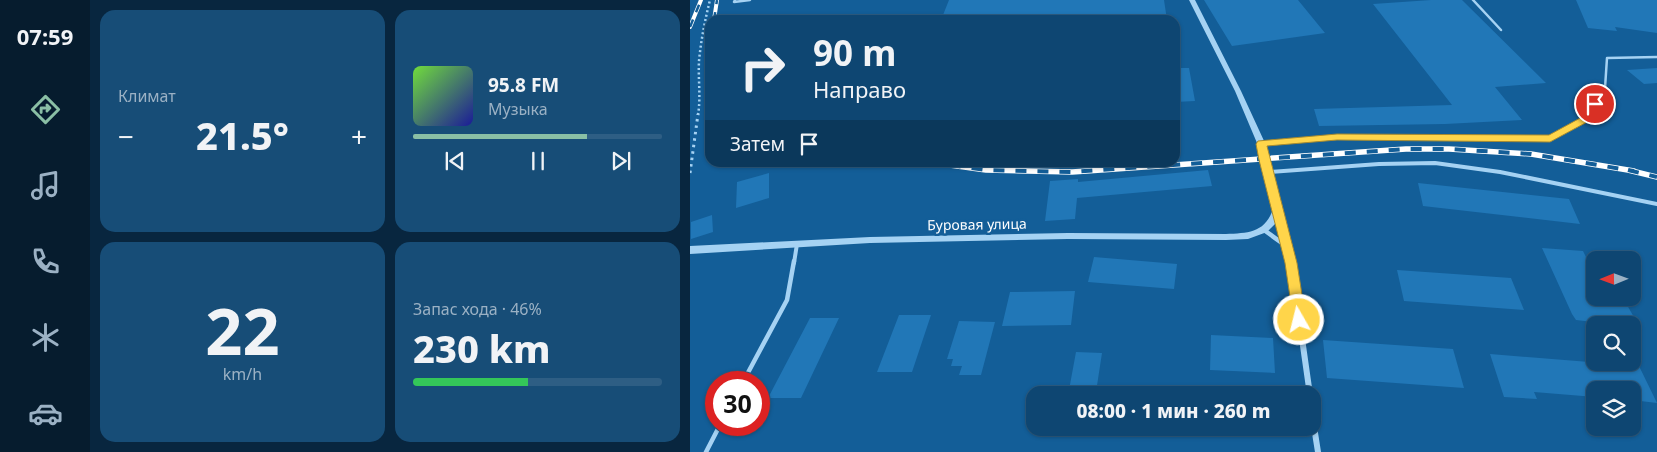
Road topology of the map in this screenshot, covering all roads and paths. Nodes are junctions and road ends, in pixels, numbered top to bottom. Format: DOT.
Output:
graph roads {
  1 [pos="710,0"];
  2 [pos="735,0"];
  3 [pos="750,0"];
  4 [pos="1192,0"];
  5 [pos="1473,0"];
  6 [pos="706,15"];
  7 [pos="705,21"];
  8 [pos="1501,30"];
  9 [pos="1657,58"];
  10 [pos="1550,139"];
  11 [pos="1261,144"];
  12 [pos="690,172"];
  13 [pos="1267,172"];
  14 [pos="1657,204"];
  15 [pos="1276,208"];
  16 [pos="1264,230"];
  17 [pos="797,244"];
  18 [pos="1287,246"];
  19 [pos="690,250"];
  20 [pos="749,371"];
  21 [pos="1309,386"];
  22 [pos="714,436"];
  23 [pos="1315,436"];
  24 [pos="706,452"];
  25 [pos="1318,452"];
  1 -- 6 [label="path"];
  2 -- 3 [label="lane"];
  4 -- 11 [label="street"];
  5 -- 8 [label="lane"];
  7 -- 12 [label="path"];
  9 -- 10 [label="lane"];
  10 -- 11 [label="street"];
  11 -- 13 [label="street"];
  13 -- 14 [label="lane"];
  13 -- 15 [label="street"];
  15 -- 16 [label="street"];
  15 -- 18 [label="street"];
  16 -- 17 [label="street, Буровая улица"];
  16 -- 18 [label="street"];
  17 -- 19 [label="street, Буровая улица"];
  17 -- 20 [label="lane"];
  18 -- 21 [label="street"];
  22 -- 24 [label="lane"];
  23 -- 25 [label="street"];
}
